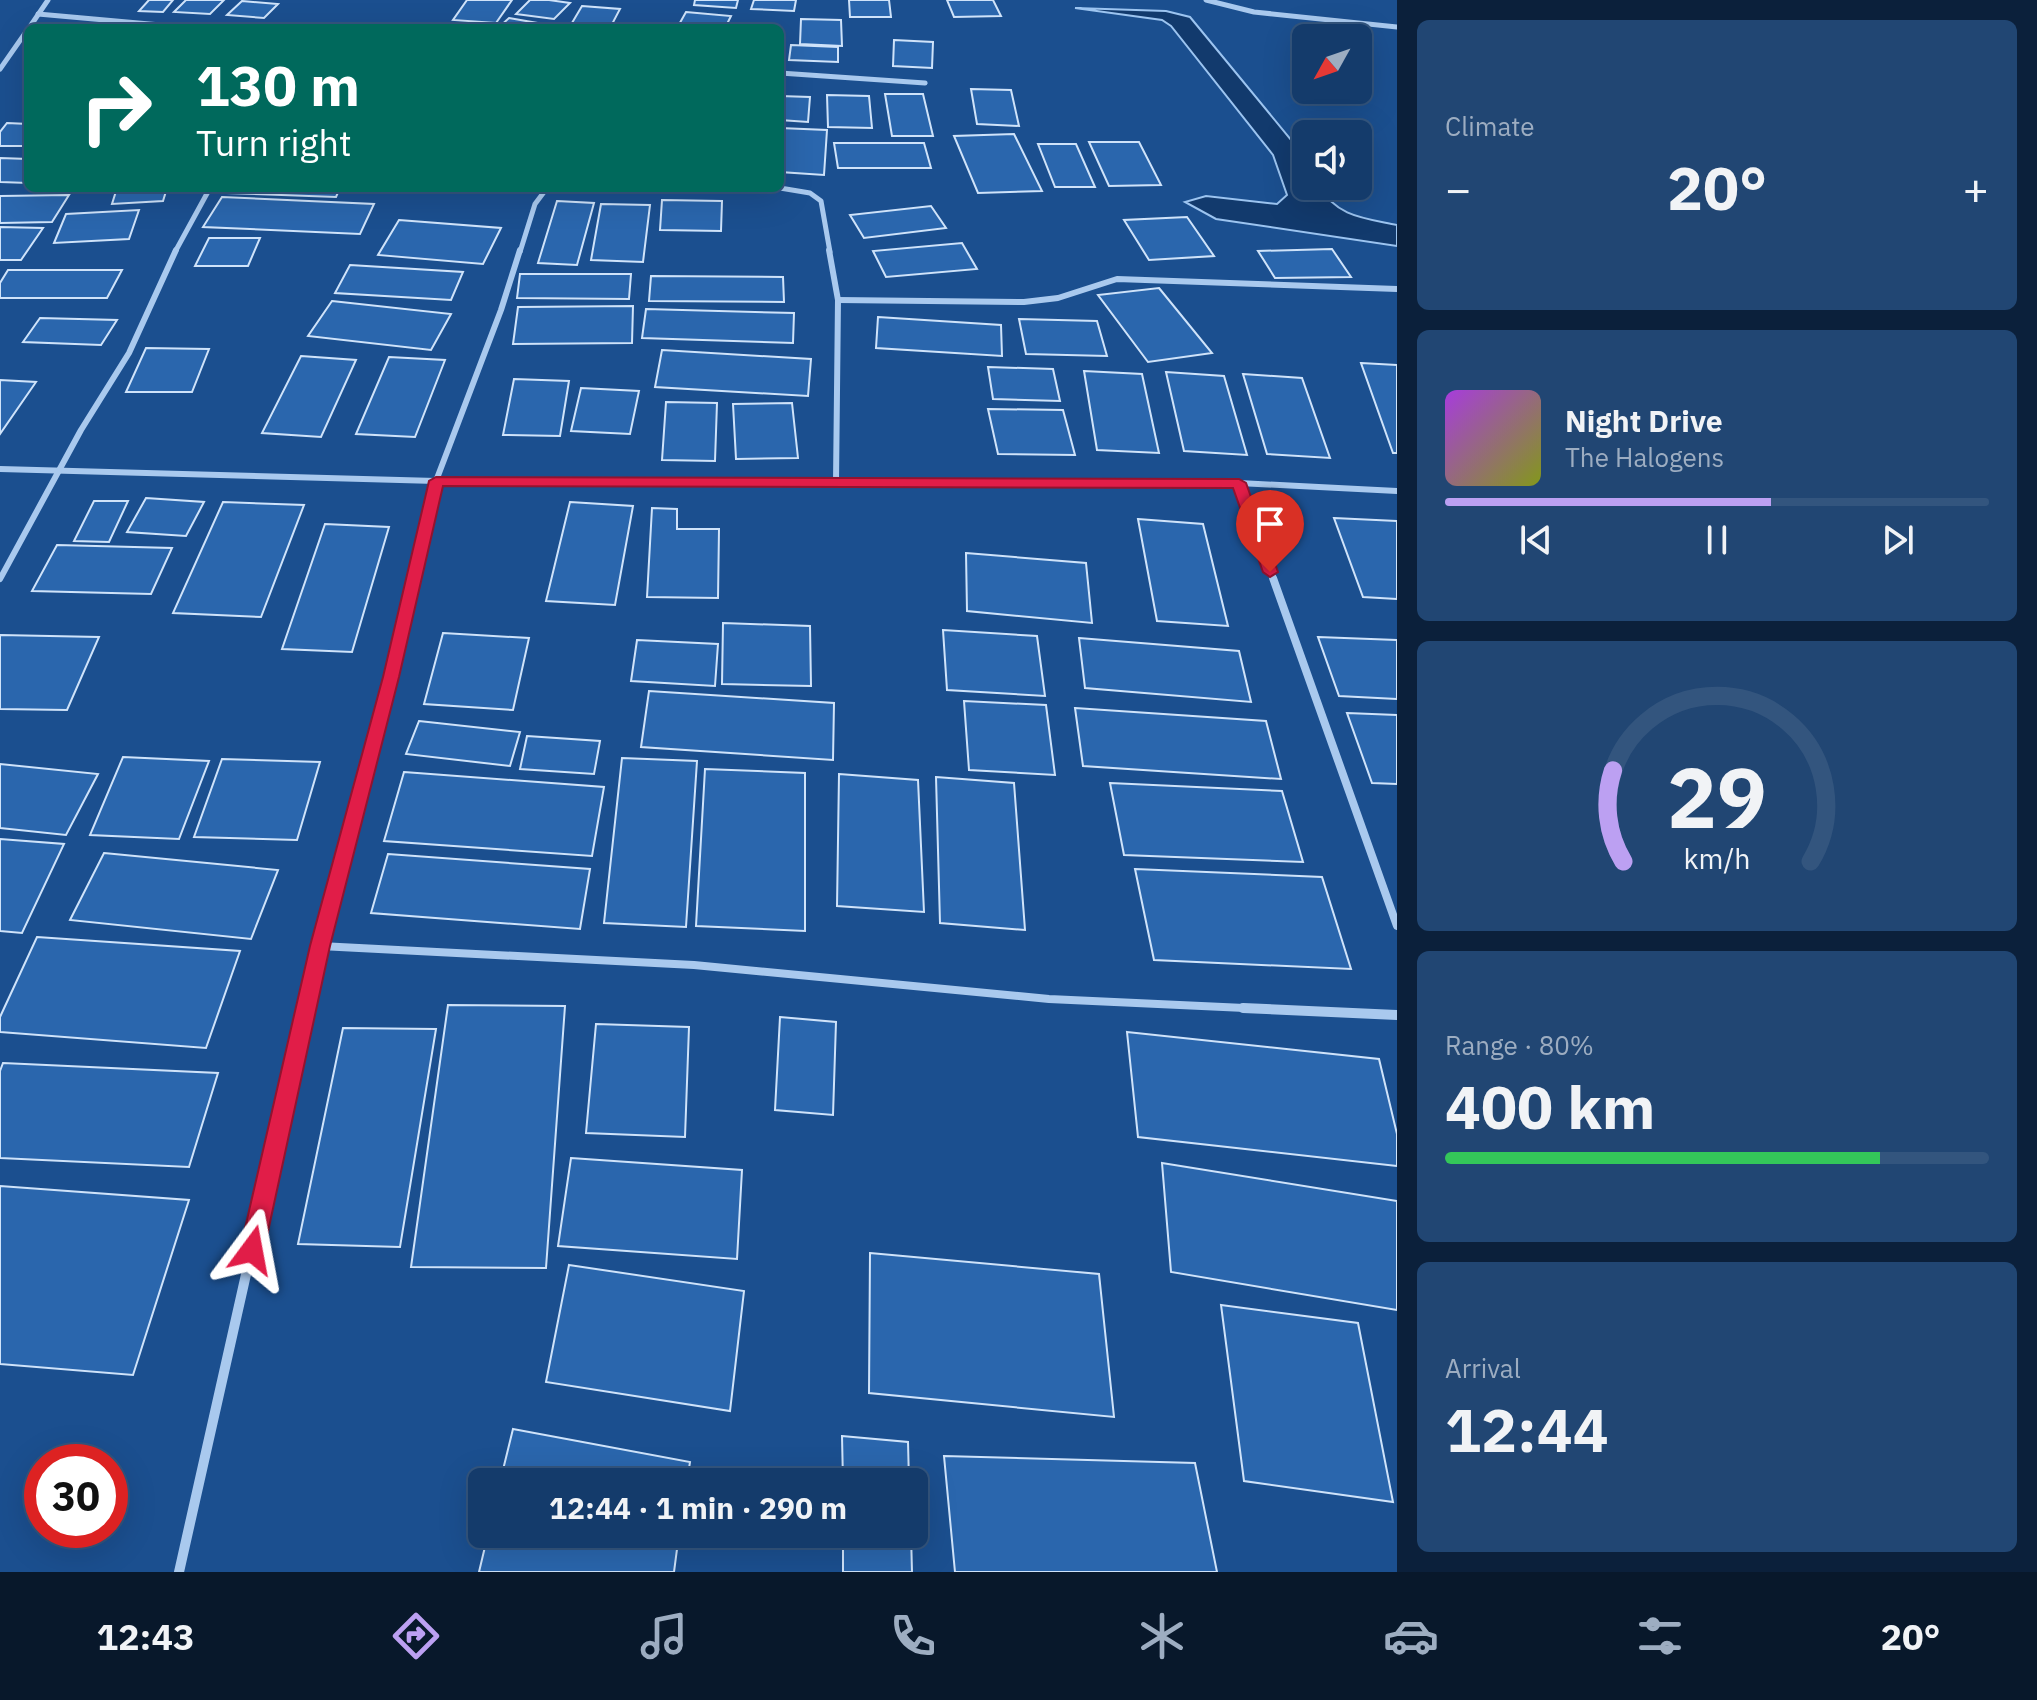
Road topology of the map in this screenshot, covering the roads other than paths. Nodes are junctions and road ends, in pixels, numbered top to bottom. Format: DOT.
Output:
graph roads {
  1 [pos="48,0"];
  2 [pos="1206,0"];
  3 [pos="38,14"];
  4 [pos="31,24"];
  5 [pos="149,24"];
  6 [pos="1397,27"];
  7 [pos="24,34"];
  8 [pos="0,69"];
  9 [pos="784,73"];
  10 [pos="925,83"];
  11 [pos="784,189"];
  12 [pos="208,192"];
  13 [pos="544,192"];
  14 [pos="1397,289"];
  15 [pos="838,300"];
  16 [pos="0,469"];
  17 [pos="60,471"];
  18 [pos="436,481"];
  19 [pos="836,482"];
  20 [pos="1239,483"];
  21 [pos="1397,491"];
  22 [pos="0,579"];
  23 [pos="1397,926"];
  24 [pos="320,946"];
  25 [pos="1397,1015"];
  26 [pos="179,1572"];
  1 -- 3 [label="street"];
  2 -- 6 [label="street"];
  3 -- 4 [label="street"];
  3 -- 5 [label="street"];
  7 -- 8 [label="street"];
  9 -- 10 [label="street"];
  11 -- 15 [label="street"];
  12 -- 17 [label="street"];
  13 -- 18 [label="street"];
  14 -- 15 [label="street"];
  15 -- 19 [label="street"];
  16 -- 17 [label="street"];
  17 -- 18 [label="street"];
  17 -- 22 [label="street"];
  18 -- 19 [label="street"];
  18 -- 24 [label="street"];
  19 -- 20 [label="street"];
  20 -- 21 [label="street"];
  20 -- 23 [label="street"];
  24 -- 25 [label="street"];
  24 -- 26 [label="street"];
}
